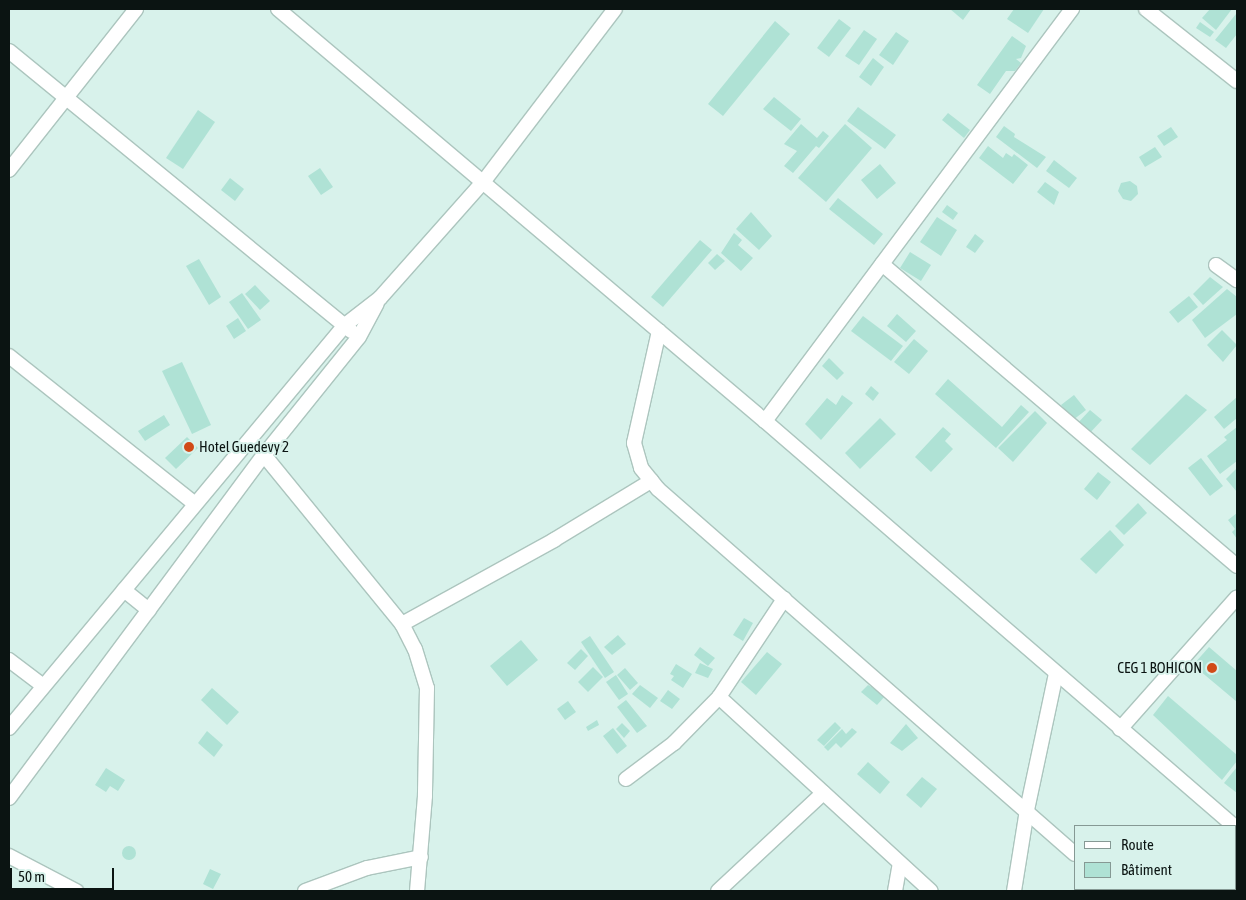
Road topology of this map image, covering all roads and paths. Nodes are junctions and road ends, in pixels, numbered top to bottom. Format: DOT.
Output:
graph roads {
  1 [pos="136,9"];
  2 [pos="278,9"];
  3 [pos="615,9"];
  4 [pos="1072,9"];
  5 [pos="1146,9"];
  6 [pos="9,51"];
  7 [pos="1237,81"];
  8 [pos="67,98"];
  9 [pos="9,170"];
  10 [pos="484,181"];
  11 [pos="882,264"];
  12 [pos="1216,265"];
  13 [pos="1237,280"];
  14 [pos="380,298"];
  15 [pos="345,325"];
  16 [pos="659,331"];
  17 [pos="360,338"];
  18 [pos="9,356"];
  19 [pos="765,421"];
  20 [pos="264,455"];
  21 [pos="651,480"];
  22 [pos="194,503"];
  23 [pos="1237,566"];
  24 [pos="124,590"];
  25 [pos="1237,597"];
  26 [pos="784,599"];
  27 [pos="149,610"];
  28 [pos="402,624"];
  29 [pos="9,660"];
  30 [pos="1056,674"];
  31 [pos="42,685"];
  32 [pos="719,697"];
  33 [pos="9,728"];
  34 [pos="1120,729"];
  35 [pos="626,779"];
  36 [pos="824,793"];
  37 [pos="9,798"];
  38 [pos="1027,810"];
  39 [pos="1233,825"];
  40 [pos="1074,853"];
  41 [pos="9,856"];
  42 [pos="421,857"];
  43 [pos="900,863"];
  44 [pos="76,891"];
  45 [pos="305,891"];
  46 [pos="416,891"];
  47 [pos="718,891"];
  48 [pos="895,891"];
  49 [pos="931,891"];
  50 [pos="1014,891"];
  1 -- 8 [label="street"];
  2 -- 10 [label="street"];
  3 -- 10 [label="street"];
  4 -- 11 [label="street"];
  5 -- 7 [label="street"];
  6 -- 8 [label="street"];
  8 -- 9 [label="street"];
  8 -- 15 [label="street"];
  10 -- 14 [label="street"];
  10 -- 16 [label="street"];
  11 -- 19 [label="street"];
  11 -- 23 [label="street"];
  12 -- 13 [label="street"];
  14 -- 15 [label="street"];
  14 -- 17 [label="street"];
  15 -- 17 [label="street"];
  15 -- 22 [label="street"];
  16 -- 19 [label="street"];
  16 -- 21 [label="street"];
  17 -- 20 [label="street"];
  18 -- 22 [label="street"];
  19 -- 30 [label="street"];
  20 -- 27 [label="street"];
  20 -- 28 [label="street"];
  21 -- 26 [label="street"];
  21 -- 28 [label="street"];
  22 -- 24 [label="street"];
  24 -- 27 [label="street"];
  24 -- 31 [label="street"];
  25 -- 34 [label="street"];
  26 -- 32 [label="street"];
  26 -- 38 [label="street"];
  27 -- 37 [label="street"];
  28 -- 42 [label="street"];
  29 -- 31 [label="street"];
  30 -- 34 [label="street"];
  30 -- 38 [label="street"];
  31 -- 33 [label="street"];
  32 -- 35 [label="street"];
  32 -- 36 [label="street"];
  34 -- 39 [label="street"];
  36 -- 43 [label="street"];
  36 -- 47 [label="street"];
  38 -- 40 [label="street"];
  38 -- 50 [label="street"];
  41 -- 44 [label="street"];
  42 -- 45 [label="street"];
  42 -- 46 [label="street"];
  43 -- 48 [label="street"];
  43 -- 49 [label="street"];
}
